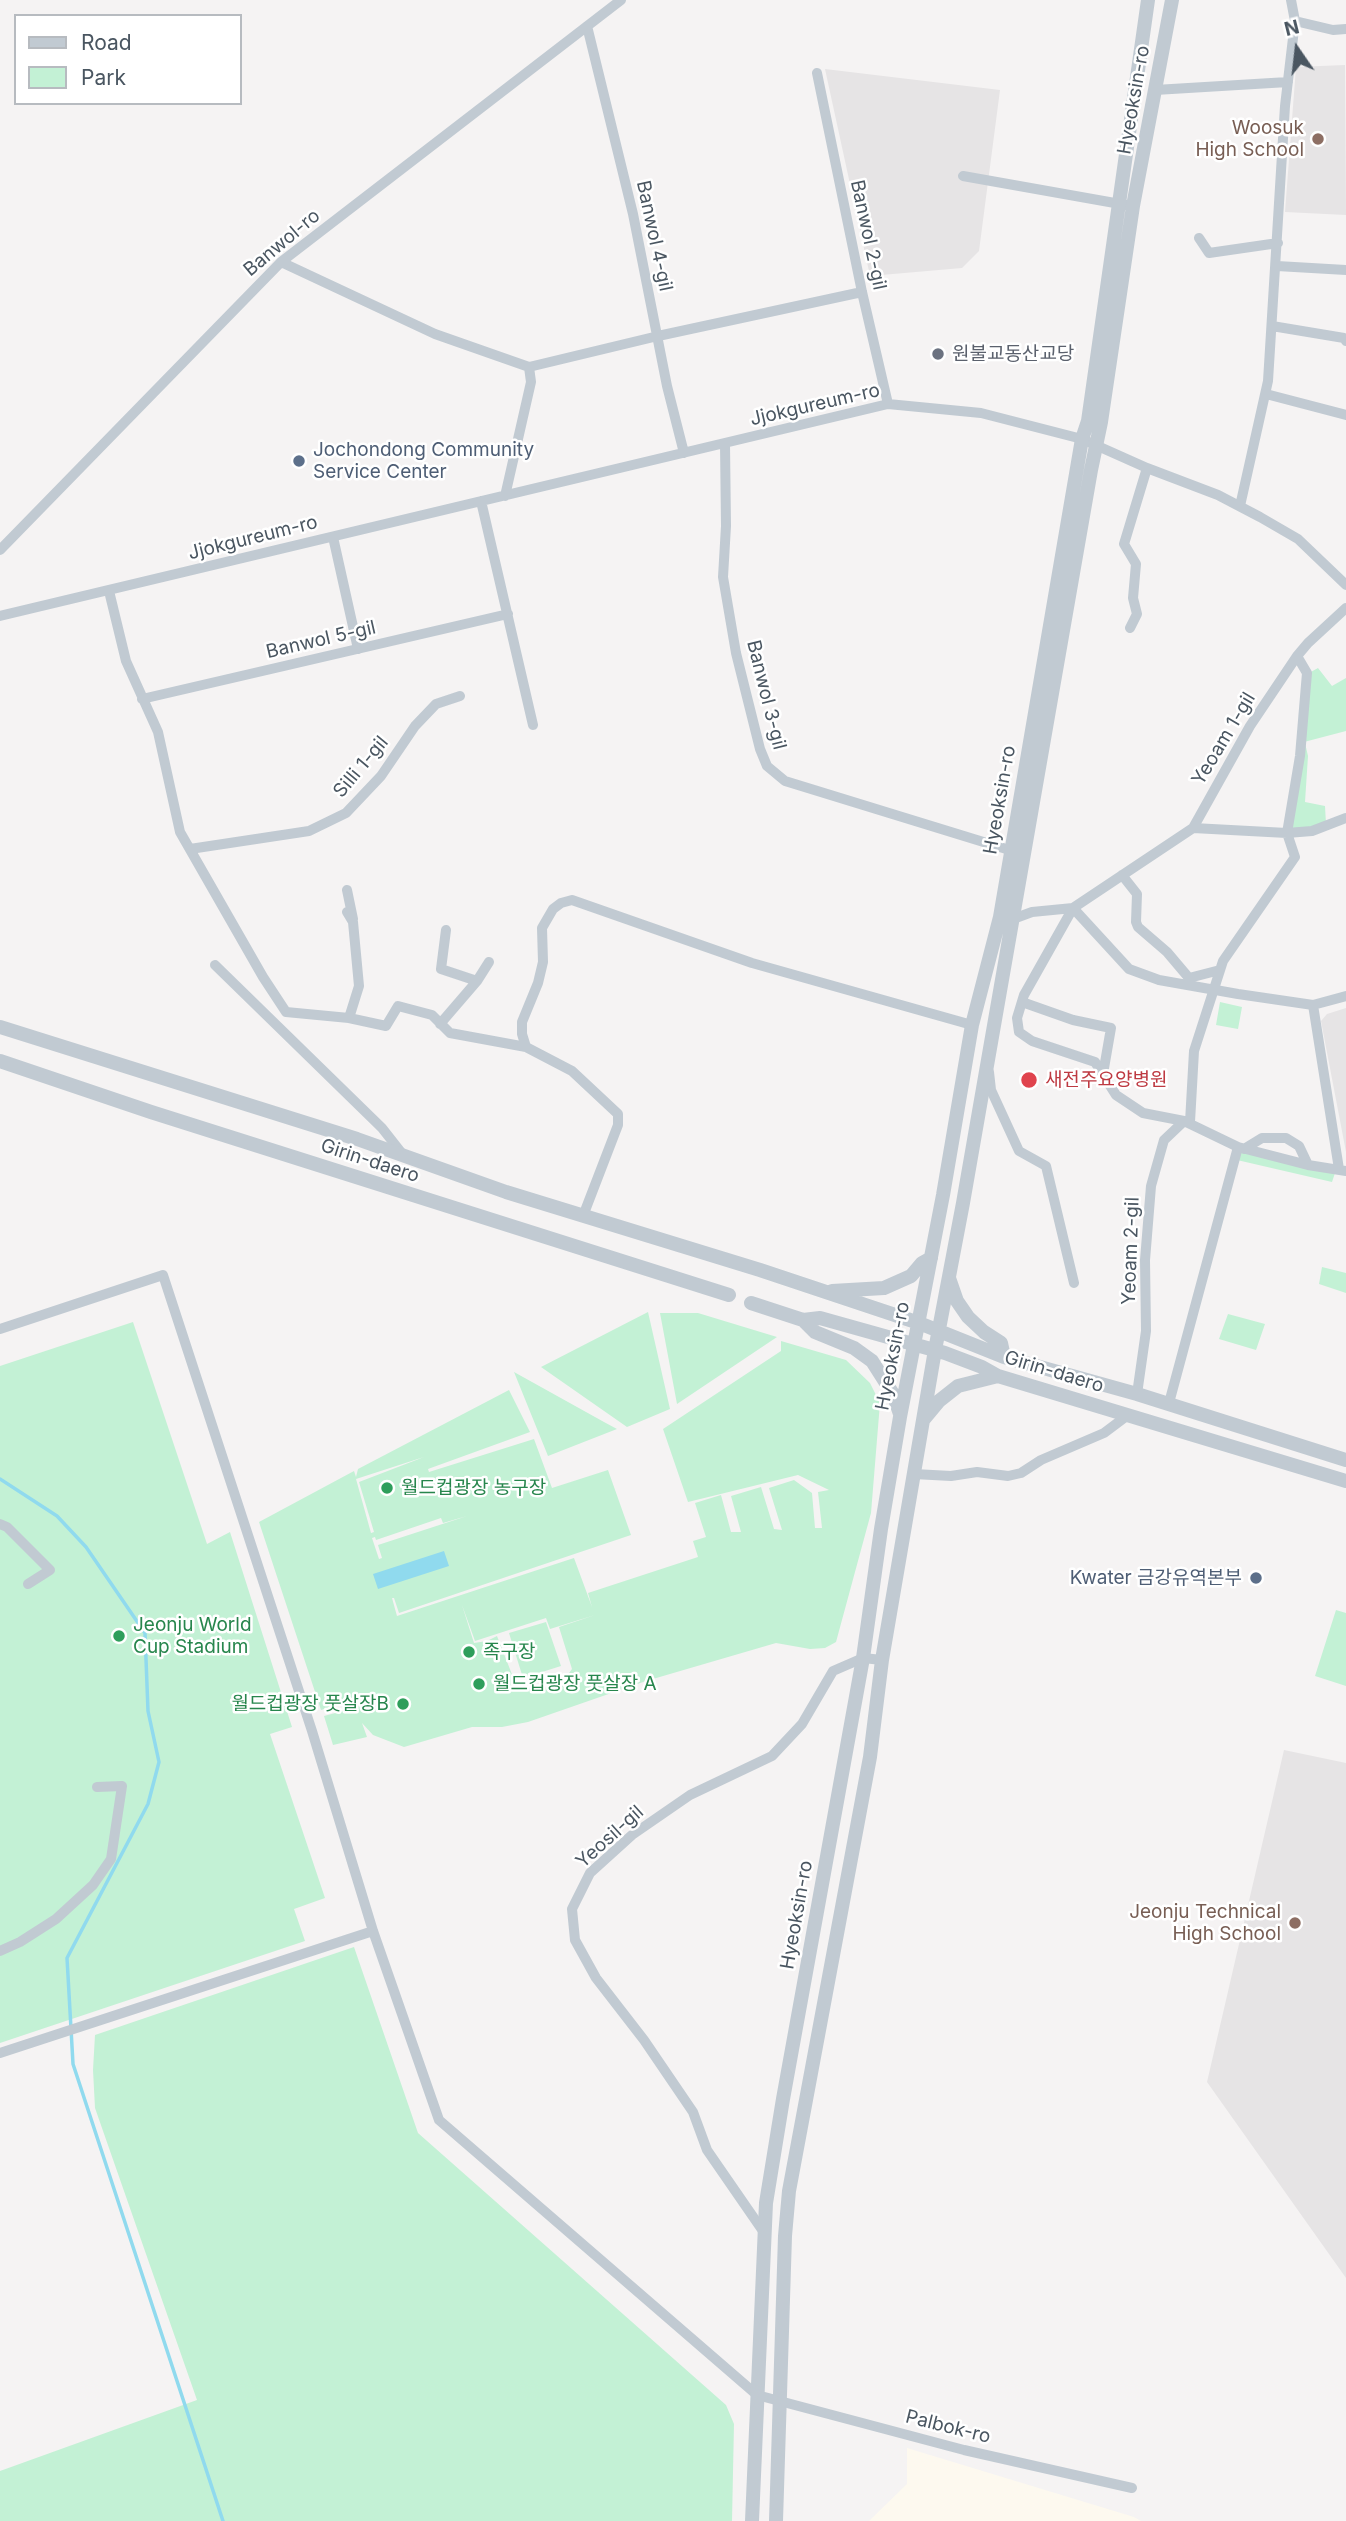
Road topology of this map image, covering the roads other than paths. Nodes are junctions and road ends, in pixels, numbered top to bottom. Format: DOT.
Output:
graph roads {
  1 [pos="621,0"];
  2 [pos="1148,0"];
  3 [pos="1172,0"];
  4 [pos="1291,0"];
  5 [pos="1294,21"];
  6 [pos="587,26"];
  7 [pos="1346,29"];
  8 [pos="817,73"];
  9 [pos="1288,82"];
  10 [pos="1155,90"];
  11 [pos="964,176"];
  12 [pos="1126,205"];
  13 [pos="1199,238"];
  14 [pos="1278,243"];
  15 [pos="281,262"];
  16 [pos="1277,266"];
  17 [pos="1346,270"];
  18 [pos="862,292"];
  19 [pos="1272,326"];
  20 [pos="658,336"];
  21 [pos="1346,341"];
  22 [pos="528,367"];
  23 [pos="1266,394"];
  24 [pos="888,404"];
  25 [pos="1346,415"];
  26 [pos="1089,442"];
  27 [pos="725,444"];
  28 [pos="684,453"];
  29 [pos="1147,468"];
  30 [pos="505,496"];
  31 [pos="481,501"];
  32 [pos="1240,506"];
  33 [pos="332,537"];
  34 [pos="0,550"];
  35 [pos="1346,585"];
  36 [pos="108,591"];
  37 [pos="1346,608"];
  38 [pos="2,614"];
  39 [pos="508,614"];
  40 [pos="1130,628"];
  41 [pos="358,649"];
  42 [pos="1297,656"];
  43 [pos="460,696"];
  44 [pos="142,699"];
  45 [pos="533,725"];
  46 [pos="1346,818"];
  47 [pos="1193,828"];
  48 [pos="1287,833"];
  49 [pos="190,849"];
  50 [pos="1017,853"];
  51 [pos="1122,875"];
  52 [pos="347,890"];
  53 [pos="1073,908"];
  54 [pos="1006,918"];
  55 [pos="446,930"];
  56 [pos="489,962"];
  57 [pos="215,965"];
  58 [pos="1220,970"];
  59 [pos="477,981"];
  60 [pos="1214,990"];
  61 [pos="1346,996"];
  62 [pos="1023,999"];
  63 [pos="1313,1005"];
  64 [pos="286,1012"];
  65 [pos="349,1018"];
  66 [pos="275,1022"];
  67 [pos="440,1024"];
  68 [pos="972,1025"];
  69 [pos="0,1027"];
  70 [pos="526,1047"];
  71 [pos="0,1061"];
  72 [pos="985,1069"];
  73 [pos="1103,1074"];
  74 [pos="1187,1121"];
  75 [pos="1241,1148"];
  76 [pos="404,1156"];
  77 [pos="1308,1165"];
  78 [pos="1342,1170"];
  79 [pos="583,1216"];
  80 [pos="931,1258"];
  81 [pos="948,1276"];
  82 [pos="1074,1283"];
  83 [pos="824,1292"];
  84 [pos="729,1295"];
  85 [pos="751,1303"];
  86 [pos="803,1320"];
  87 [pos="919,1323"];
  88 [pos="0,1329"];
  89 [pos="939,1331"];
  90 [pos="915,1345"];
  91 [pos="935,1350"];
  92 [pos="1004,1357"];
  93 [pos="998,1376"];
  94 [pos="1138,1394"];
  95 [pos="1169,1404"];
  96 [pos="1128,1415"];
  97 [pos="900,1417"];
  98 [pos="923,1420"];
  99 [pos="1346,1460"];
  100 [pos="914,1474"];
  101 [pos="1346,1481"];
  102 [pos="0,1524"];
  103 [pos="28,1584"];
  104 [pos="863,1658"];
  105 [pos="882,1660"];
  106 [pos="97,1787"];
  107 [pos="373,1931"];
  108 [pos="0,1951"];
  109 [pos="0,2053"];
  110 [pos="765,2234"];
  111 [pos="757,2395"];
  112 [pos="780,2402"];
  113 [pos="1132,2488"];
  114 [pos="752,2521"];
  115 [pos="776,2521"];
  1 -- 6 [label="street, Banwol-ro"];
  2 -- 12 [label="street, Hyeoksin-ro"];
  3 -- 10 [label="street, Hyeoksin-ro"];
  4 -- 5 [label="street"];
  5 -- 7 [label="street"];
  5 -- 9 [label="street"];
  6 -- 15 [label="street, Banwol-ro"];
  6 -- 20 [label="street, Banwol 4-gil"];
  8 -- 18 [label="street, Banwol 2-gil"];
  9 -- 10 [label="street"];
  9 -- 14 [label="street"];
  10 -- 12 [label="street, Hyeoksin-ro"];
  11 -- 12 [label="street"];
  12 -- 26 [label="street, Hyeoksin-ro"];
  13 -- 14 [label="street"];
  14 -- 16 [label="street"];
  15 -- 22 [label="street"];
  15 -- 34 [label="street, Banwol-ro"];
  16 -- 17 [label="street"];
  16 -- 19 [label="street"];
  18 -- 20 [label="street"];
  18 -- 24 [label="street, Banwol 2-gil"];
  19 -- 21 [label="street"];
  19 -- 23 [label="street"];
  20 -- 22 [label="street"];
  20 -- 28 [label="street, Banwol 4-gil"];
  22 -- 30 [label="street"];
  23 -- 25 [label="street"];
  23 -- 32 [label="street"];
  24 -- 26 [label="street, Jjokgureum-ro"];
  24 -- 27 [label="street, Jjokgureum-ro"];
  26 -- 29 [label="street, Jjokgureum-ro"];
  26 -- 50 [label="street, Hyeoksin-ro"];
  27 -- 28 [label="street, Jjokgureum-ro"];
  27 -- 50 [label="street, Banwol 3-gil"];
  28 -- 30 [label="street, Jjokgureum-ro"];
  29 -- 32 [label="street, Jjokgureum-ro"];
  29 -- 40 [label="street"];
  30 -- 31 [label="street, Jjokgureum-ro"];
  31 -- 33 [label="street, Jjokgureum-ro"];
  31 -- 39 [label="street"];
  32 -- 35 [label="street, Jjokgureum-ro"];
  33 -- 36 [label="street, Jjokgureum-ro"];
  33 -- 41 [label="street"];
  36 -- 38 [label="street, Jjokgureum-ro"];
  36 -- 44 [label="street"];
  37 -- 42 [label="street, Yeoam 1-gil"];
  39 -- 41 [label="street, Banwol 5-gil"];
  39 -- 45 [label="street"];
  41 -- 44 [label="street, Banwol 5-gil"];
  42 -- 47 [label="street, Yeoam 1-gil"];
  42 -- 48 [label="street"];
  43 -- 49 [label="street, Silli 1-gil"];
  44 -- 49 [label="street"];
  46 -- 48 [label="street"];
  47 -- 48 [label="street"];
  47 -- 51 [label="street, Yeoam 1-gil"];
  48 -- 58 [label="street"];
  49 -- 64 [label="street"];
  50 -- 54 [label="street, Hyeoksin-ro"];
  51 -- 53 [label="street, Yeoam 1-gil"];
  51 -- 58 [label="street"];
  52 -- 65 [label="street"];
  53 -- 54 [label="street, Yeoam 1-gil"];
  53 -- 60 [label="street"];
  53 -- 62 [label="street, Yeoam 1-gil"];
  54 -- 68 [label="street, Hyeoksin-ro"];
  54 -- 72 [label="street, Hyeoksin-ro"];
  55 -- 59 [label="street"];
  56 -- 59 [label="street"];
  57 -- 66 [label="street"];
  58 -- 60 [label="street"];
  59 -- 67 [label="street"];
  60 -- 63 [label="street"];
  60 -- 74 [label="street"];
  61 -- 63 [label="street"];
  62 -- 73 [label="street"];
  62 -- 73 [label="street"];
  63 -- 78 [label="street"];
  64 -- 65 [label="street"];
  64 -- 66 [label="street"];
  65 -- 67 [label="street"];
  66 -- 76 [label="street"];
  67 -- 70 [label="street"];
  68 -- 70 [label="street"];
  68 -- 80 [label="street, Hyeoksin-ro"];
  69 -- 76 [label="street, Girin-daero"];
  70 -- 79 [label="street"];
  71 -- 84 [label="street, Girin-daero"];
  72 -- 81 [label="street, Hyeoksin-ro"];
  72 -- 82 [label="street"];
  73 -- 74 [label="street"];
  74 -- 75 [label="street"];
  74 -- 94 [label="street, Yeoam 2-gil"];
  75 -- 77 [label="street"];
  75 -- 77 [label="street"];
  75 -- 95 [label="street"];
  76 -- 79 [label="street, Girin-daero"];
  77 -- 78 [label="street"];
  79 -- 83 [label="street, Girin-daero"];
  80 -- 83 [label="street"];
  80 -- 87 [label="street, Hyeoksin-ro"];
  81 -- 89 [label="street, Hyeoksin-ro"];
  81 -- 92 [label="street"];
  83 -- 87 [label="street, Girin-daero"];
  85 -- 86 [label="street, Girin-daero"];
  86 -- 90 [label="street, Girin-daero"];
  86 -- 97 [label="street"];
  87 -- 89 [label="street, Girin-daero"];
  87 -- 90 [label="street, Hyeoksin-ro"];
  88 -- 107 [label="street"];
  89 -- 91 [label="street, Hyeoksin-ro"];
  89 -- 92 [label="street, Girin-daero"];
  90 -- 91 [label="street, Girin-daero"];
  90 -- 97 [label="street, Hyeoksin-ro"];
  91 -- 93 [label="street, Girin-daero"];
  91 -- 98 [label="street, Hyeoksin-ro"];
  92 -- 94 [label="street, Girin-daero"];
  93 -- 96 [label="street, Girin-daero"];
  93 -- 98 [label="street"];
  94 -- 95 [label="street, Girin-daero"];
  95 -- 99 [label="street, Girin-daero"];
  96 -- 100 [label="street"];
  96 -- 101 [label="street, Girin-daero"];
  97 -- 104 [label="street, Hyeoksin-ro"];
  98 -- 100 [label="street, Hyeoksin-ro"];
  100 -- 105 [label="street, Hyeoksin-ro"];
  102 -- 103 [label="street"];
  104 -- 105 [label="street"];
  104 -- 110 [label="street, Hyeoksin-ro"];
  104 -- 110 [label="street, Yeosil-gil"];
  105 -- 112 [label="street, Hyeoksin-ro"];
  106 -- 108 [label="street"];
  107 -- 109 [label="street"];
  107 -- 111 [label="street"];
  110 -- 111 [label="street, Hyeoksin-ro"];
  111 -- 112 [label="street, Palbok-ro"];
  111 -- 114 [label="street, Hyeoksin-ro"];
  112 -- 113 [label="street, Palbok-ro"];
  112 -- 115 [label="street, Hyeoksin-ro"];
}
